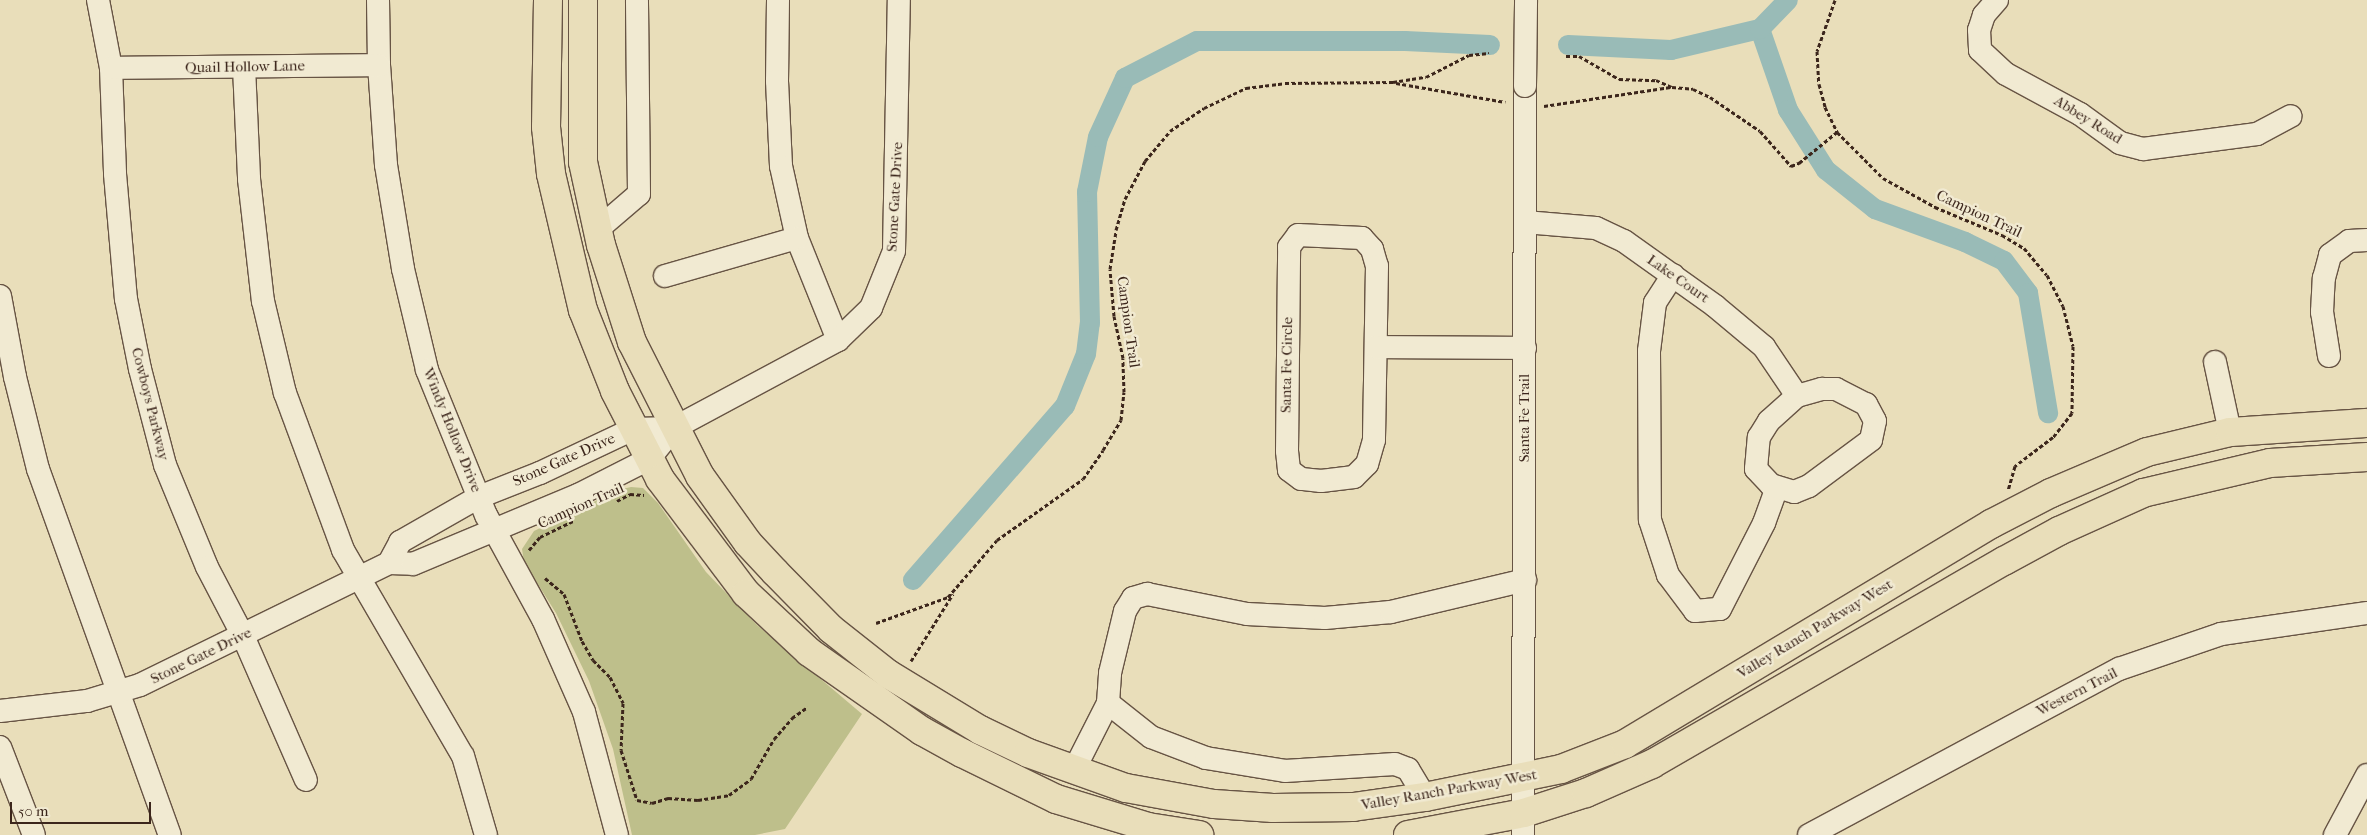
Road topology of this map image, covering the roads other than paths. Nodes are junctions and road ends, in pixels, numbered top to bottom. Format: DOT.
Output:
graph roads {
  1 [pos="98,0"];
  2 [pos="378,0"];
  3 [pos="548,0"];
  4 [pos="583,0"];
  5 [pos="637,0"];
  6 [pos="778,0"];
  7 [pos="899,0"];
  8 [pos="1526,0"];
  9 [pos="1997,0"];
  10 [pos="379,65"];
  11 [pos="244,67"];
  12 [pos="111,68"];
  13 [pos="547,88"];
  14 [pos="582,90"];
  15 [pos="2291,116"];
  16 [pos="1525,222"];
  17 [pos="597,230"];
  18 [pos="797,238"];
  19 [pos="2367,240"];
  20 [pos="1673,275"];
  21 [pos="665,276"];
  22 [pos="0,296"];
  23 [pos="838,340"];
  24 [pos="1376,347"];
  25 [pos="1525,348"];
  26 [pos="2329,356"];
  27 [pos="2215,362"];
  28 [pos="1797,396"];
  29 [pos="2367,423"];
  30 [pos="674,428"];
  31 [pos="633,429"];
  32 [pos="2230,432"];
  33 [pos="2367,457"];
  34 [pos="655,469"];
  35 [pos="1777,487"];
  36 [pos="479,497"];
  37 [pos="494,531"];
  38 [pos="389,563"];
  39 [pos="358,578"];
  40 [pos="1525,580"];
  41 [pos="2367,613"];
  42 [pos="243,636"];
  43 [pos="117,692"];
  44 [pos="1108,703"];
  45 [pos="0,711"];
  46 [pos="0,747"];
  47 [pos="1074,770"];
  48 [pos="2367,775"];
  49 [pos="1524,779"];
  50 [pos="306,780"];
  51 [pos="1425,797"];
  52 [pos="1524,824"];
  53 [pos="34,835"];
  54 [pos="170,835"];
  55 [pos="486,835"];
  56 [pos="617,835"];
  57 [pos="1199,835"];
  58 [pos="1408,835"];
  59 [pos="1809,835"];
  60 [pos="2335,835"];
  1 -- 12 [label="street, Cowboys Parkway"];
  2 -- 10 [label="street, Windy Hollow Drive"];
  3 -- 13 [label="main road"];
  4 -- 14 [label="main road, Valley Ranch Parkway West"];
  5 -- 17 [label="street"];
  6 -- 18 [label="street"];
  7 -- 23 [label="street, Stone Gate Drive"];
  8 -- 16 [label="street, Santa Fe Trail, bridge"];
  9 -- 15 [label="street, Abbey Road"];
  10 -- 11 [label="street, Quail Hollow Lane"];
  10 -- 36 [label="street, Windy Hollow Drive"];
  11 -- 12 [label="street, Quail Hollow Lane"];
  11 -- 39 [label="street"];
  12 -- 42 [label="street, Cowboys Parkway"];
  13 -- 14 [label="main road"];
  13 -- 31 [label="main road"];
  14 -- 17 [label="main road, Valley Ranch Parkway West"];
  16 -- 20 [label="street, Lake Court"];
  16 -- 25 [label="street, Santa Fe Trail"];
  17 -- 30 [label="main road, Valley Ranch Parkway West"];
  18 -- 21 [label="street"];
  18 -- 23 [label="street"];
  19 -- 26 [label="street"];
  20 -- 28 [label="street, Lake Court"];
  20 -- 35 [label="street"];
  22 -- 43 [label="street"];
  23 -- 30 [label="street, Stone Gate Drive"];
  24 -- 24 [label="street, Santa Fe Circle"];
  24 -- 25 [label="street"];
  25 -- 40 [label="street, Santa Fe Trail"];
  27 -- 32 [label="street"];
  28 -- 35 [label="street"];
  28 -- 35 [label="street"];
  29 -- 32 [label="main road, Valley Ranch Parkway West"];
  30 -- 31 [label="street, Stone Gate Drive"];
  30 -- 34 [label="street, Stone Gate Drive"];
  30 -- 47 [label="main road, Valley Ranch Parkway West"];
  31 -- 34 [label="main road"];
  31 -- 36 [label="street, Stone Gate Drive"];
  32 -- 49 [label="main road, Valley Ranch Parkway West"];
  33 -- 52 [label="main road"];
  34 -- 37 [label="street, Stone Gate Drive"];
  34 -- 57 [label="main road"];
  36 -- 37 [label="street, Windy Hollow Drive"];
  36 -- 38 [label="street, Stone Gate Drive"];
  37 -- 38 [label="street, Stone Gate Drive"];
  37 -- 56 [label="street, Windy Hollow Drive"];
  38 -- 39 [label="street, Stone Gate Drive"];
  39 -- 42 [label="street, Stone Gate Drive"];
  39 -- 55 [label="street"];
  40 -- 44 [label="street"];
  40 -- 49 [label="street, Santa Fe Trail"];
  41 -- 59 [label="street, Western Trail"];
  42 -- 43 [label="street, Stone Gate Drive"];
  42 -- 50 [label="street, Cowboys Parkway"];
  43 -- 45 [label="street, Stone Gate Drive"];
  43 -- 54 [label="street"];
  44 -- 47 [label="street"];
  44 -- 51 [label="street"];
  46 -- 53 [label="street"];
  47 -- 51 [label="main road, Valley Ranch Parkway West"];
  48 -- 60 [label="street"];
  49 -- 51 [label="main road, Valley Ranch Parkway West"];
  49 -- 52 [label="street, Santa Fe Trail"];
  52 -- 58 [label="main road"];
}
